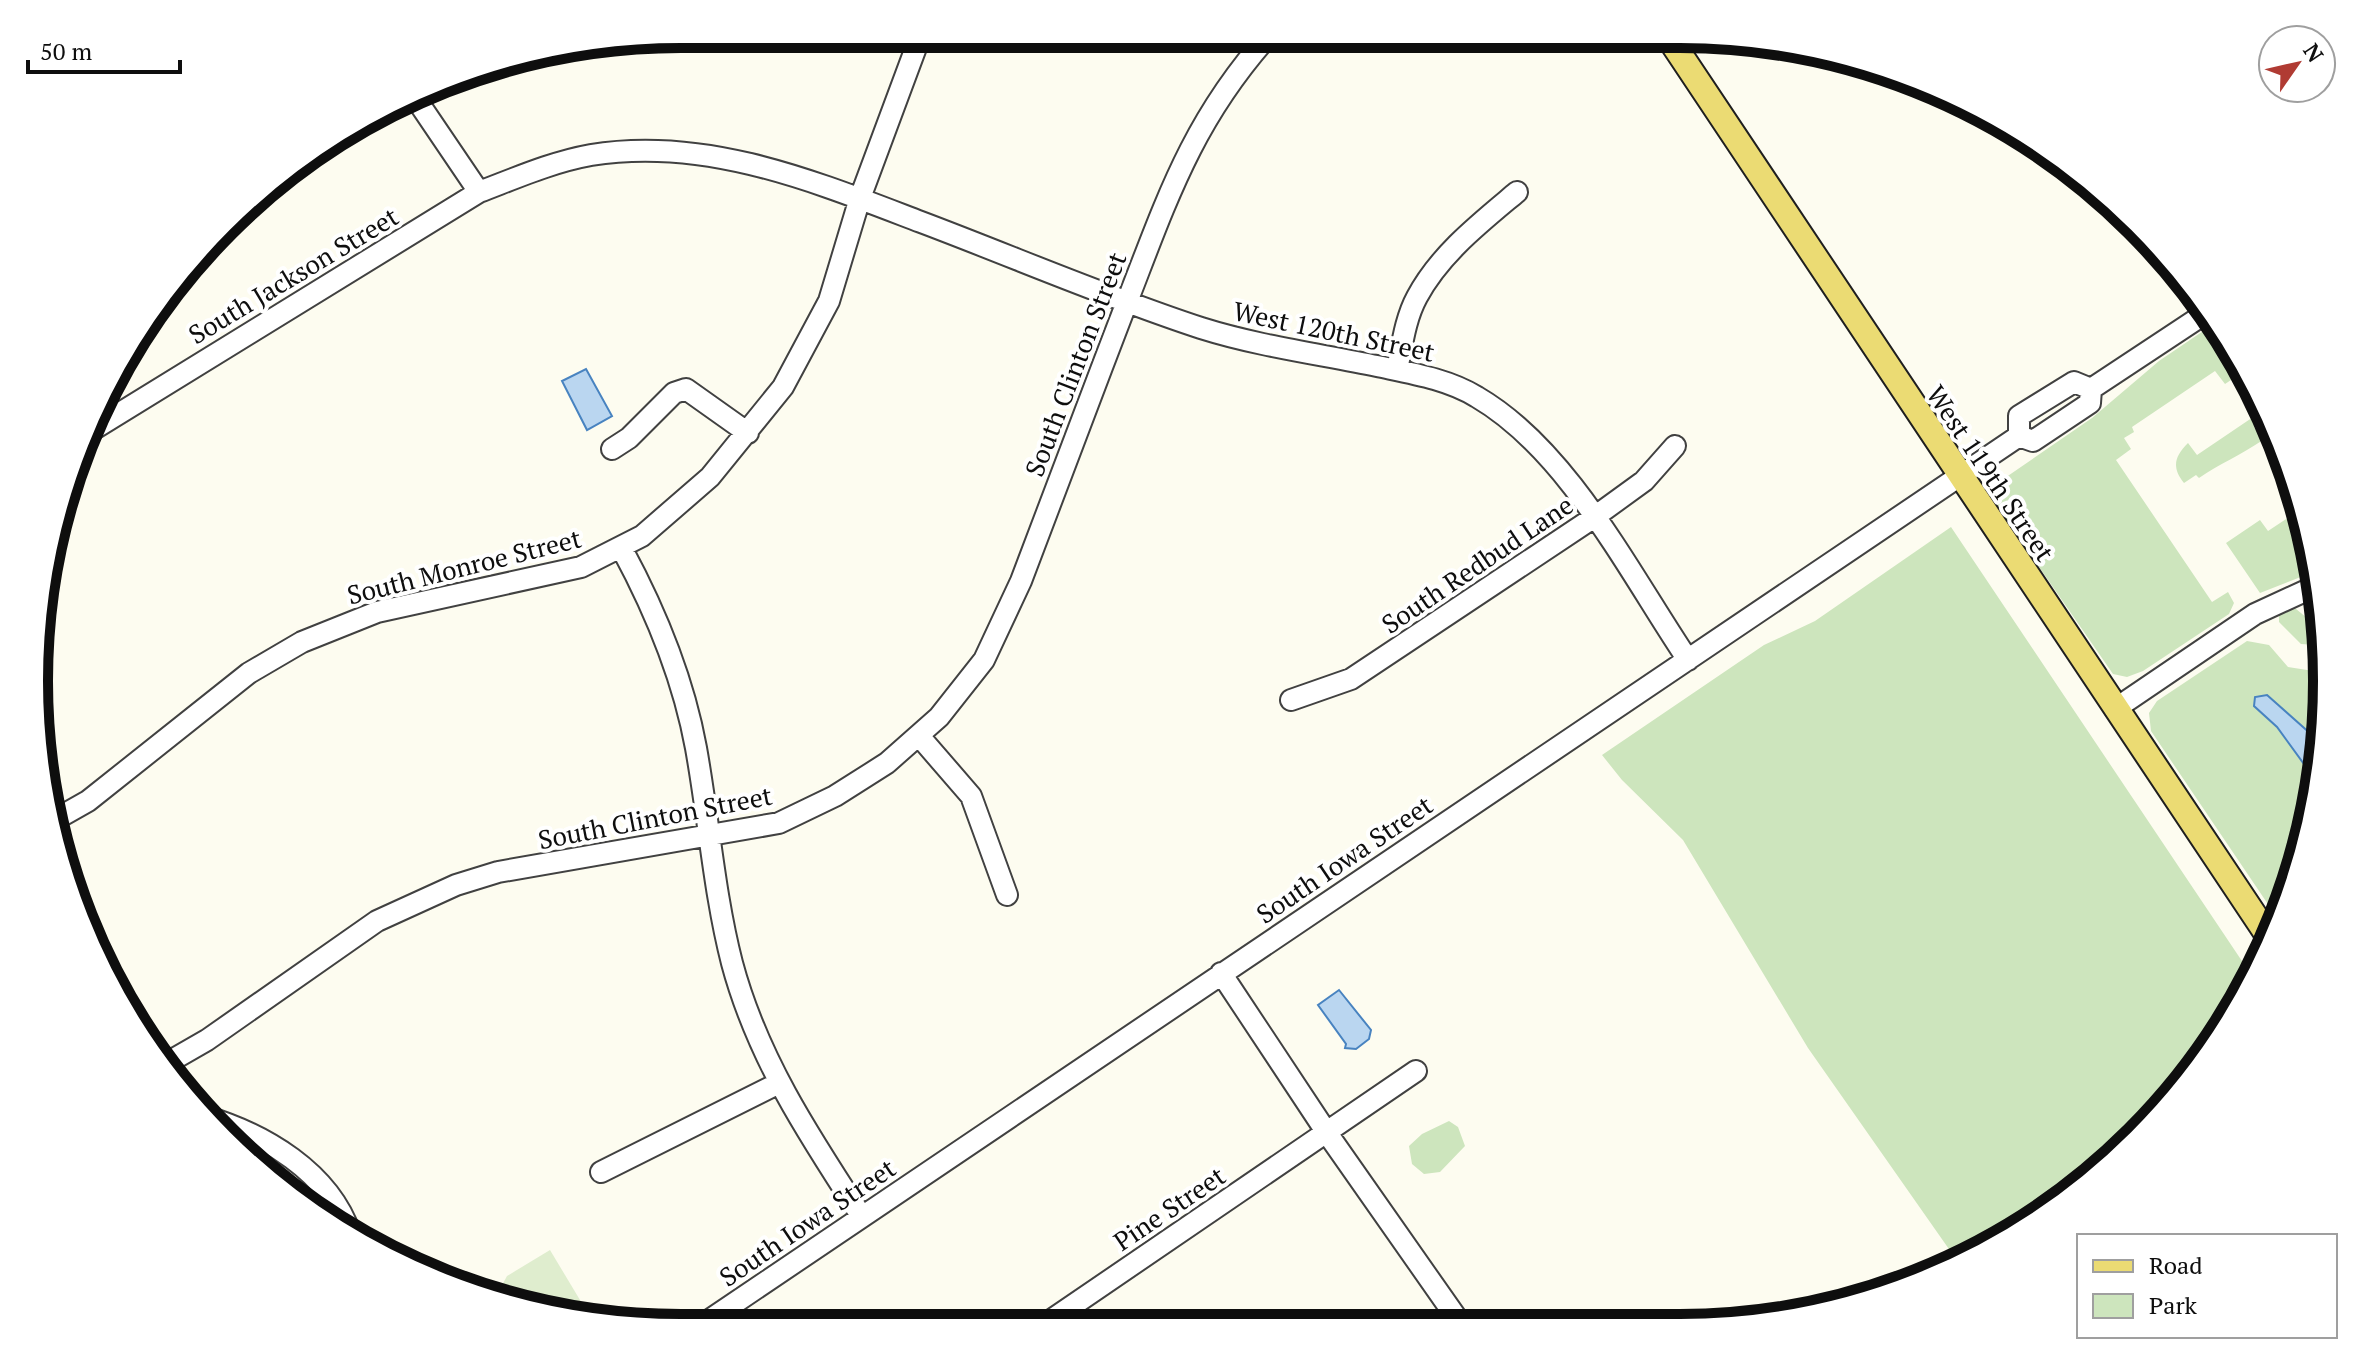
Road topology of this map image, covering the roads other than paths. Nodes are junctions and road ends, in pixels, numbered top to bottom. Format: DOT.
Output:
graph roads {
  1 [pos="916,48"];
  2 [pos="1257,48"];
  3 [pos="1676,48"];
  4 [pos="420,105"];
  5 [pos="479,192"];
  6 [pos="1517,192"];
  7 [pos="860,198"];
  8 [pos="1128,301"];
  9 [pos="2198,318"];
  10 [pos="1397,370"];
  11 [pos="103,424"];
  12 [pos="748,433"];
  13 [pos="1675,446"];
  14 [pos="612,449"];
  15 [pos="1959,477"];
  16 [pos="1593,518"];
  17 [pos="622,549"];
  18 [pos="2307,590"];
  19 [pos="1688,660"];
  20 [pos="1291,700"];
  21 [pos="2115,709"];
  22 [pos="920,737"];
  23 [pos="63,815"];
  24 [pos="708,835"];
  25 [pos="1007,895"];
  26 [pos="2263,928"];
  27 [pos="1221,973"];
  28 [pos="174,1059"];
  29 [pos="1416,1071"];
  30 [pos="779,1083"];
  31 [pos="233,1129"];
  32 [pos="1327,1133"];
  33 [pos="601,1172"];
  34 [pos="344,1216"];
  35 [pos="862,1217"];
  36 [pos="718,1314"];
  37 [pos="1060,1314"];
  38 [pos="1454,1314"];
  1 -- 7 [label="street, South Monroe Street"];
  2 -- 8 [label="street, South Clinton Street"];
  3 -- 15 [label="main road, West 119th Street"];
  4 -- 5 [label="street"];
  5 -- 7 [label="street, South Jackson Street"];
  5 -- 11 [label="street, South Jackson Street"];
  6 -- 10 [label="street"];
  7 -- 8 [label="street, West 120th Street"];
  7 -- 12 [label="street, South Monroe Street"];
  8 -- 10 [label="street, West 120th Street"];
  8 -- 22 [label="street, South Clinton Street"];
  9 -- 15 [label="street, South Iowa Street"];
  10 -- 16 [label="street, West 120th Street"];
  12 -- 14 [label="street"];
  12 -- 17 [label="street, South Monroe Street"];
  13 -- 16 [label="street, South Redbud Lane"];
  15 -- 19 [label="street, South Iowa Street"];
  15 -- 21 [label="main road, West 119th Street"];
  16 -- 19 [label="street, West 120th Street"];
  16 -- 20 [label="street, South Redbud Lane"];
  17 -- 23 [label="street, South Monroe Street"];
  17 -- 24 [label="street"];
  18 -- 21 [label="street"];
  19 -- 27 [label="street, South Iowa Street"];
  21 -- 26 [label="main road, West 119th Street"];
  22 -- 24 [label="street, South Clinton Street"];
  22 -- 25 [label="street"];
  24 -- 28 [label="street, South Clinton Street"];
  24 -- 30 [label="street"];
  27 -- 32 [label="street"];
  27 -- 35 [label="street, South Iowa Street"];
  29 -- 32 [label="street, Pine Street"];
  30 -- 33 [label="street"];
  30 -- 35 [label="street"];
  31 -- 34 [label="street"];
  32 -- 37 [label="street, Pine Street"];
  32 -- 38 [label="street"];
  35 -- 36 [label="street, South Iowa Street"];
}
